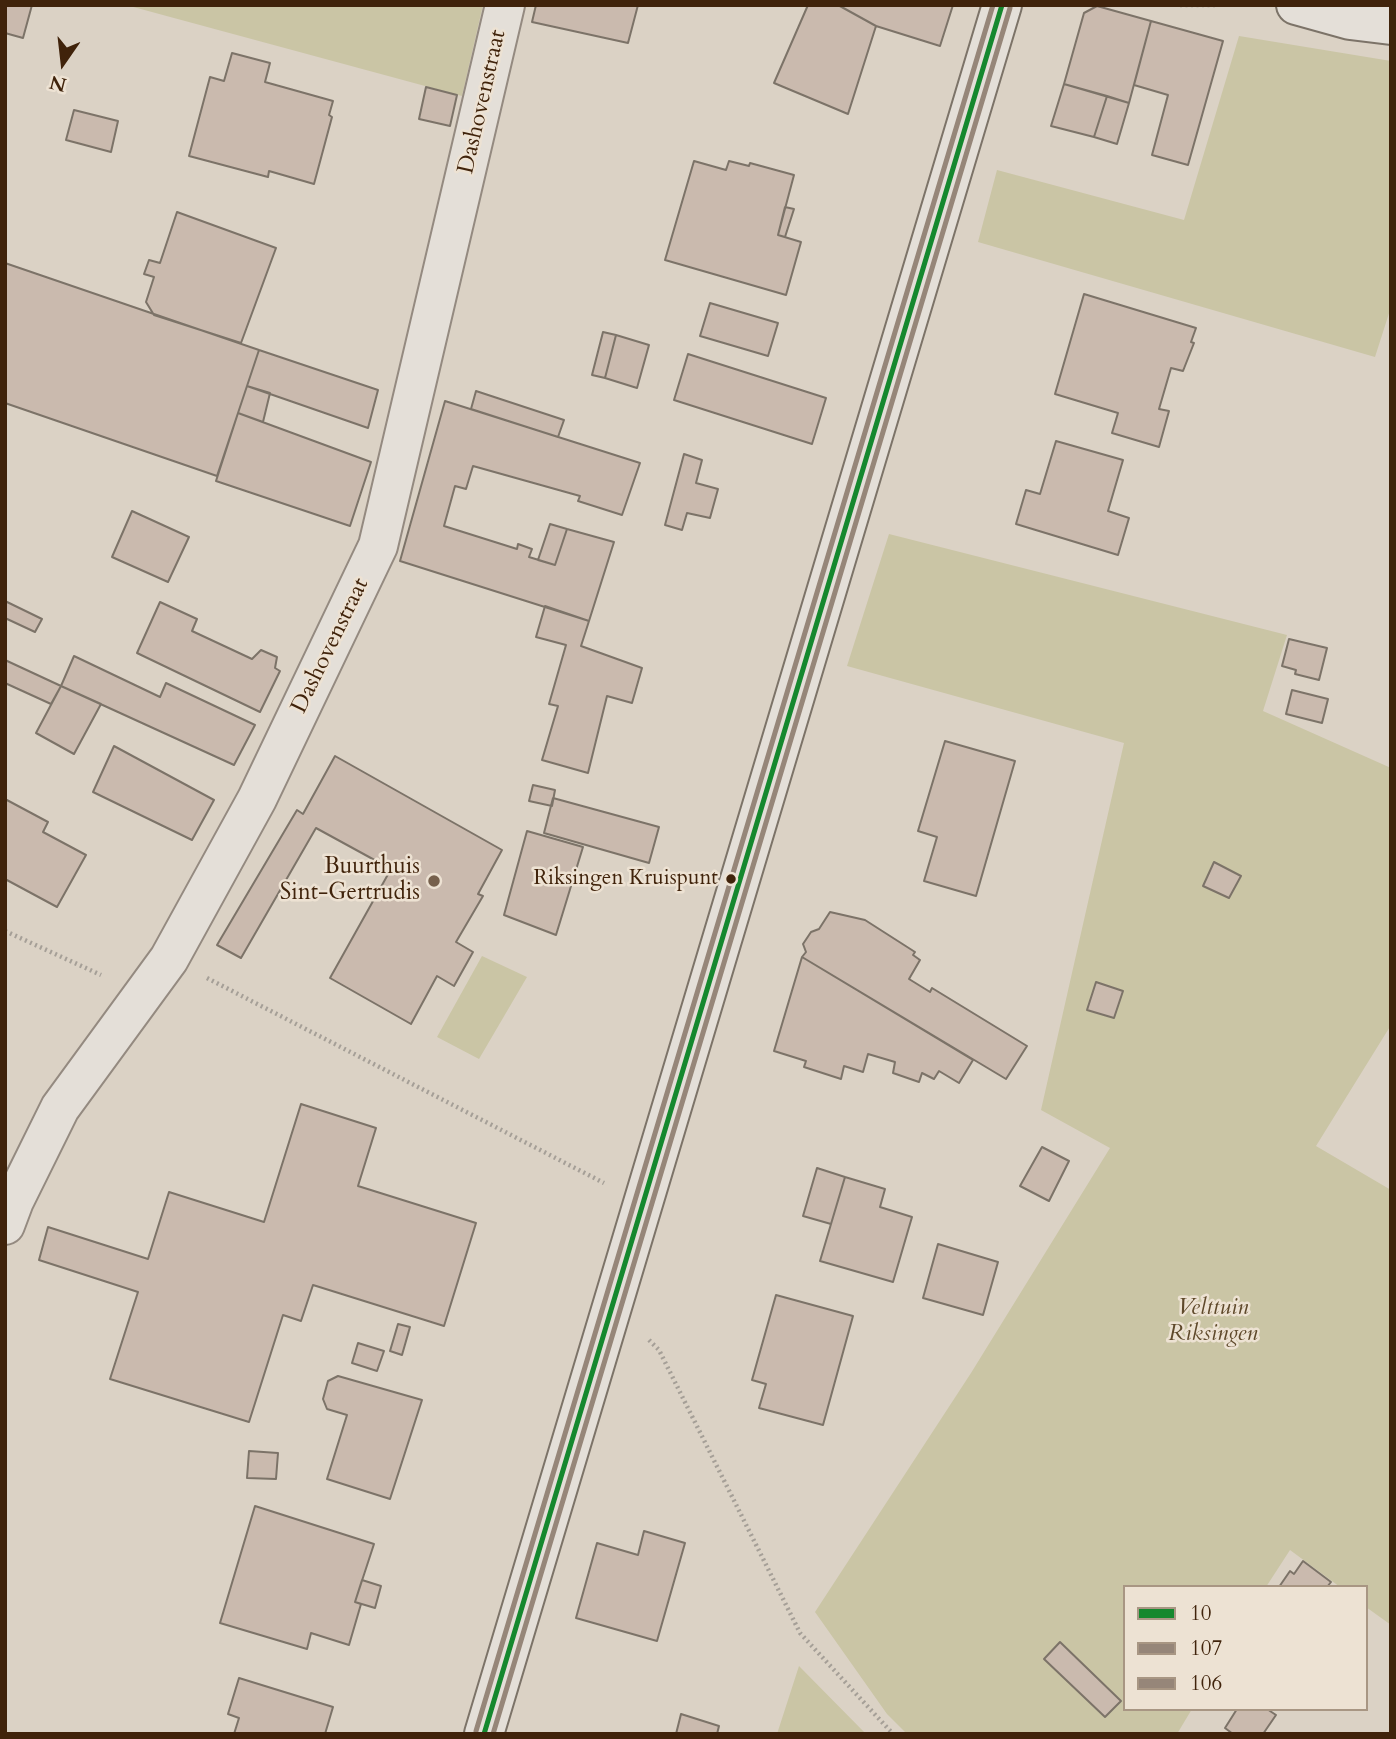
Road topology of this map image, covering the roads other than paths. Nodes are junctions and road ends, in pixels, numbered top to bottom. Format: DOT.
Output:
graph roads {
  1 [pos="505,5"];
  2 [pos="1002,5"];
  3 [pos="1296,5"];
  4 [pos="1391,25"];
  5 [pos="5,1225"];
  6 [pos="484,1734"];
  1 -- 5 [label="main road, Dashovenstraat"];
  2 -- 6 [label="main road"];
  3 -- 4 [label="main road"];
}
